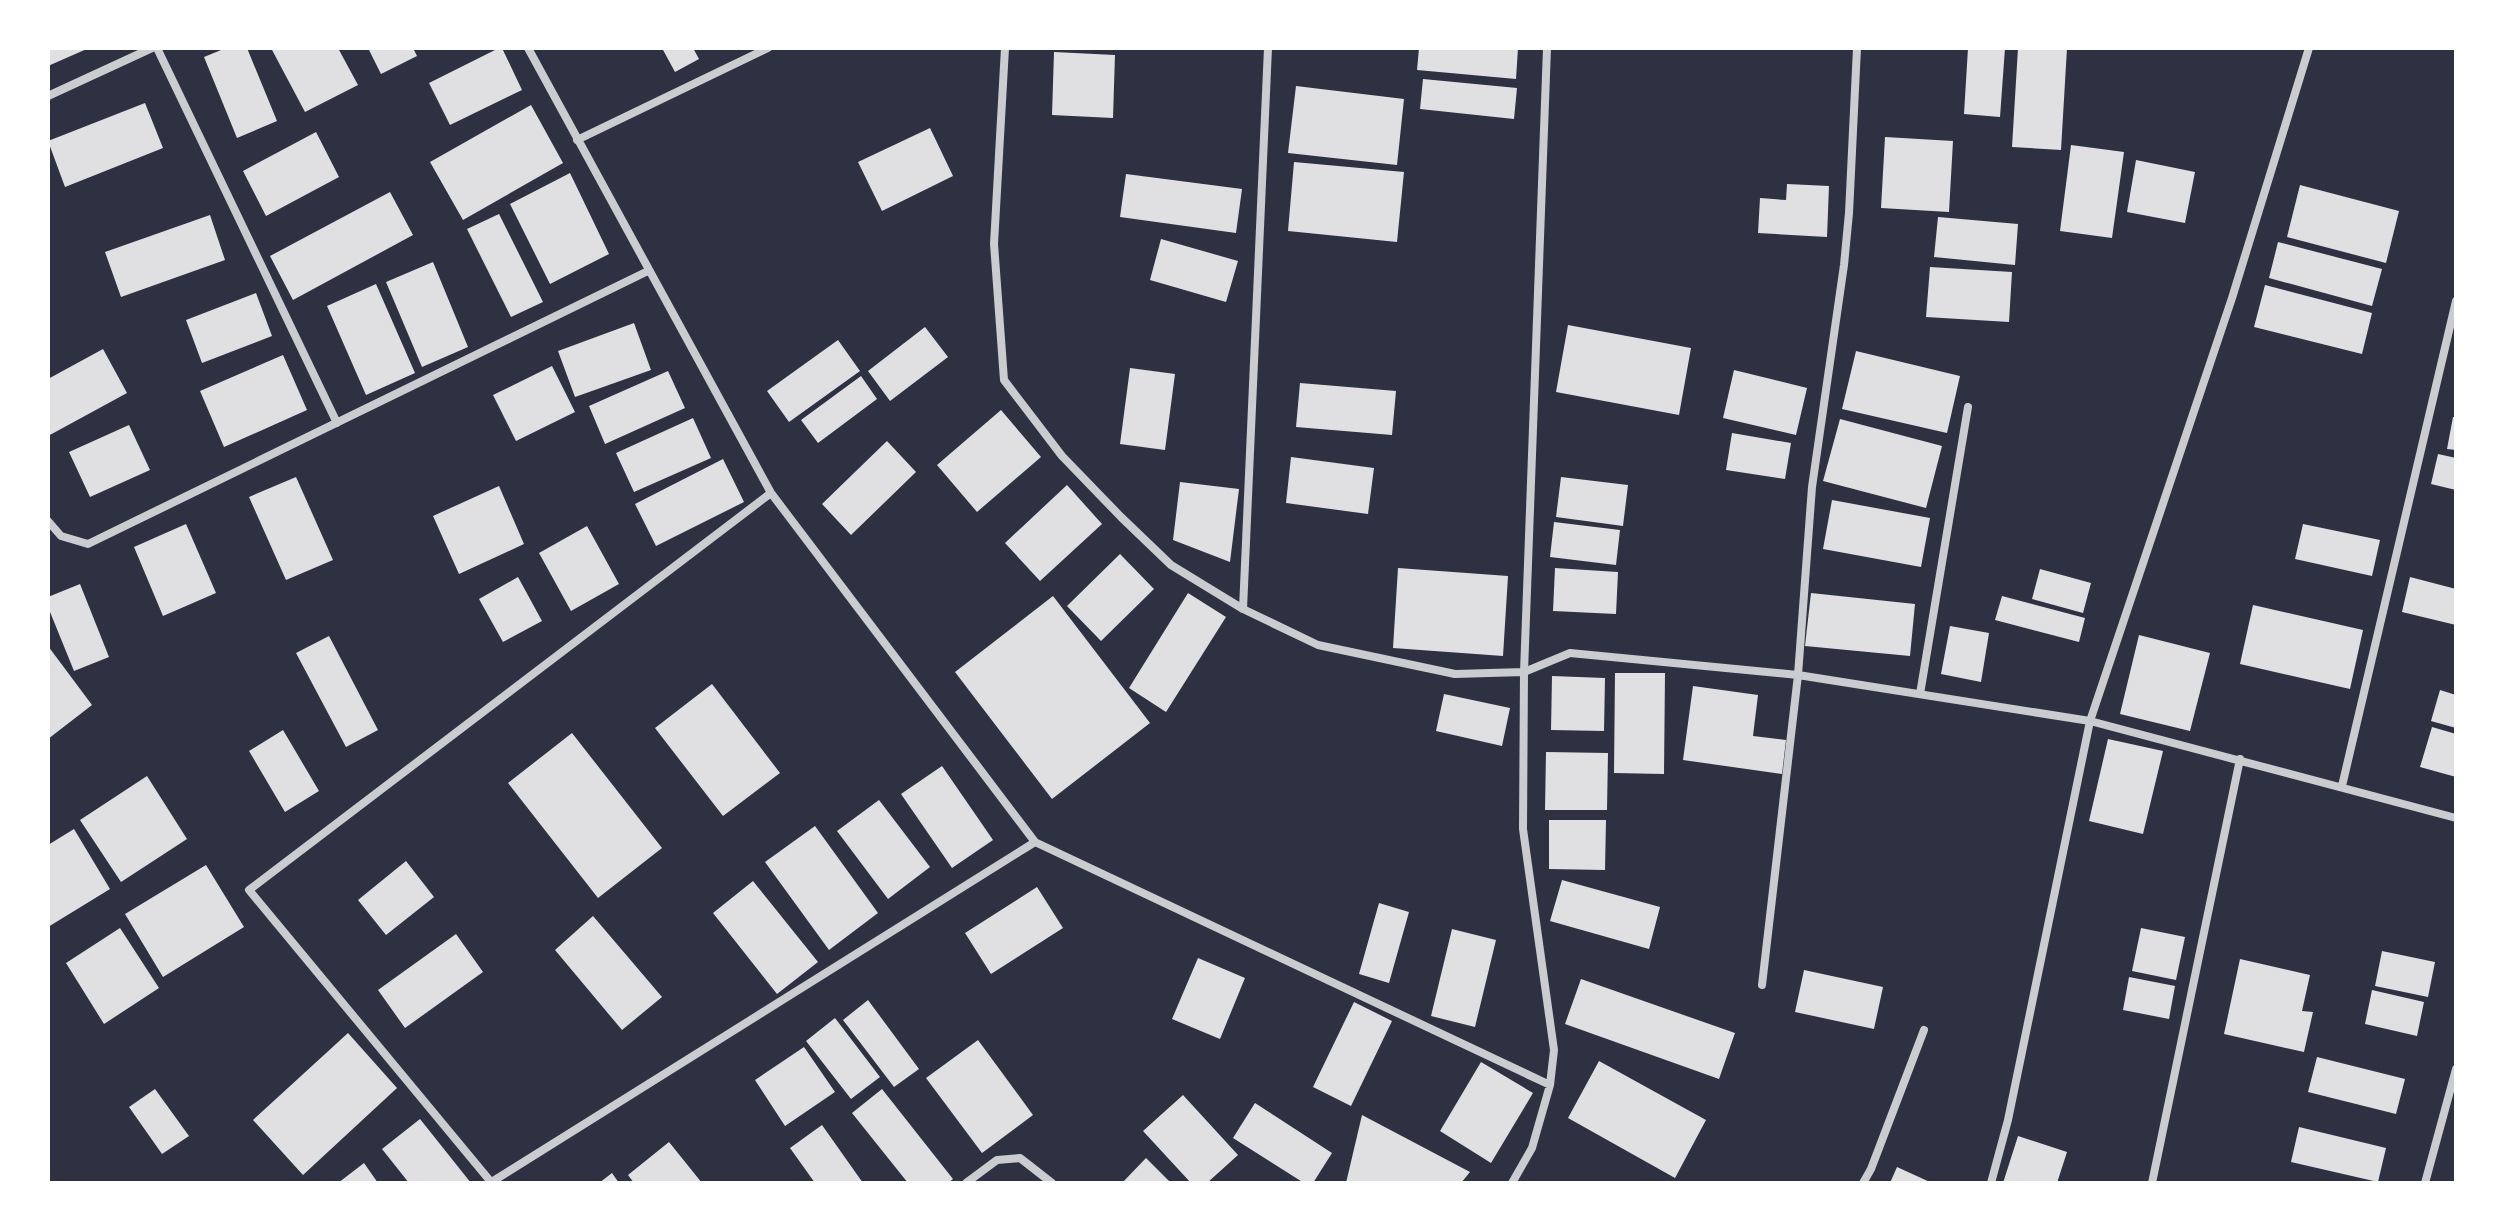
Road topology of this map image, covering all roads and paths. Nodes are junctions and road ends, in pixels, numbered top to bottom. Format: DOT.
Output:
graph roads {
  1 [pos="155,48"];
  2 [pos="528,48"];
  3 [pos="768,48"];
  4 [pos="1005,48"];
  5 [pos="1268,48"];
  6 [pos="1547,48"];
  7 [pos="1857,48"];
  8 [pos="2309,48"];
  9 [pos="48,96"];
  10 [pos="577,140"];
  11 [pos="648,271"];
  12 [pos="2456,301"];
  13 [pos="1968,407"];
  14 [pos="337,423"];
  15 [pos="771,493"];
  16 [pos="48,521"];
  17 [pos="1243,609"];
  18 [pos="1524,672"];
  19 [pos="1798,675"];
  20 [pos="1920,694"];
  21 [pos="2090,721"];
  22 [pos="2240,759"];
  23 [pos="2342,786"];
  24 [pos="2456,818"];
  25 [pos="1035,842"];
  26 [pos="1762,985"];
  27 [pos="1924,1030"];
  28 [pos="2456,1069"];
  29 [pos="1550,1085"];
  30 [pos="490,1182"];
  31 [pos="966,1183"];
  32 [pos="1052,1183"];
  33 [pos="1512,1183"];
  34 [pos="1863,1183"];
  35 [pos="1991,1183"];
  36 [pos="2152,1183"];
  37 [pos="2425,1183"];
  1 -- 9 [label="street"];
  1 -- 14 [label="street"];
  2 -- 10 [label="street"];
  3 -- 10 [label="street"];
  4 -- 17 [label="street"];
  5 -- 17 [label="street"];
  6 -- 18 [label="street"];
  7 -- 19 [label="street"];
  8 -- 21 [label="street"];
  10 -- 11 [label="street"];
  11 -- 14 [label="street"];
  11 -- 15 [label="street"];
  12 -- 23 [label="street"];
  13 -- 20 [label="street"];
  14 -- 16 [label="street"];
  15 -- 25 [label="street"];
  15 -- 30 [label="street"];
  17 -- 18 [label="street"];
  18 -- 19 [label="street"];
  18 -- 29 [label="street"];
  19 -- 20 [label="street"];
  19 -- 26 [label="street"];
  20 -- 21 [label="street"];
  21 -- 22 [label="street"];
  21 -- 35 [label="street"];
  22 -- 23 [label="street"];
  22 -- 36 [label="street"];
  23 -- 24 [label="street"];
  25 -- 29 [label="street"];
  25 -- 30 [label="street"];
  27 -- 34 [label="street"];
  28 -- 37 [label="street"];
  29 -- 33 [label="street"];
  31 -- 32 [label="street"];
}
